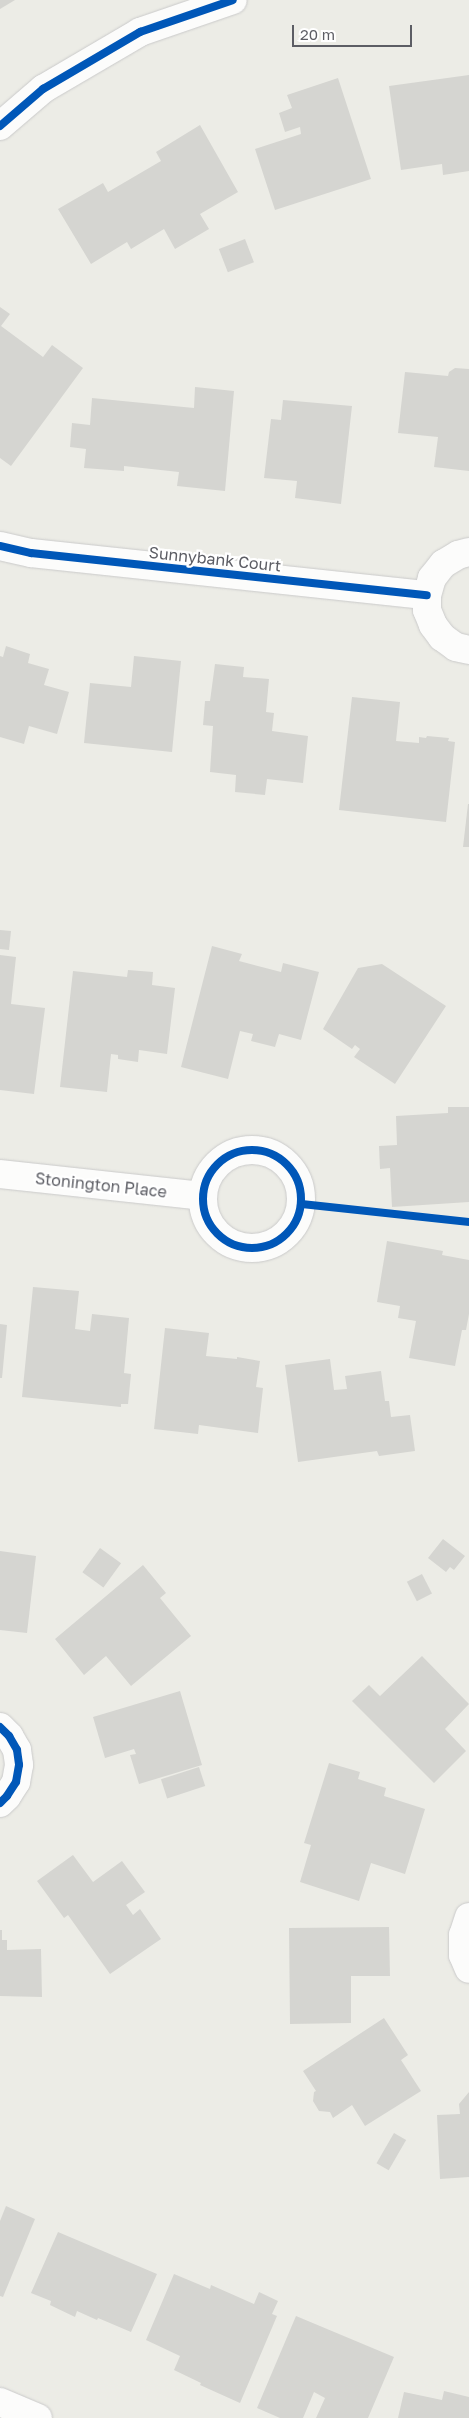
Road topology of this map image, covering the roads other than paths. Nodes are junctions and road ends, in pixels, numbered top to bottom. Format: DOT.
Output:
graph roads {
  1 [pos="233,0"];
  2 [pos="0,126"];
  3 [pos="0,546"];
  4 [pos="469,552"];
  5 [pos="427,595"];
  6 [pos="469,650"];
  7 [pos="0,1174"];
  8 [pos="202,1196"];
  9 [pos="0,1727"];
  10 [pos="0,1803"];
  11 [pos="469,1917"];
  12 [pos="469,1969"];
  13 [pos="0,2402"];
  14 [pos="38,2418"];
  1 -- 2 [label="street"];
  3 -- 5 [label="street, Sunnybank Court"];
  4 -- 5 [label="street"];
  5 -- 6 [label="street"];
  7 -- 8 [label="street, Stonington Place"];
  9 -- 10 [label="street"];
  11 -- 12 [label="street"];
  13 -- 14 [label="street"];
}
